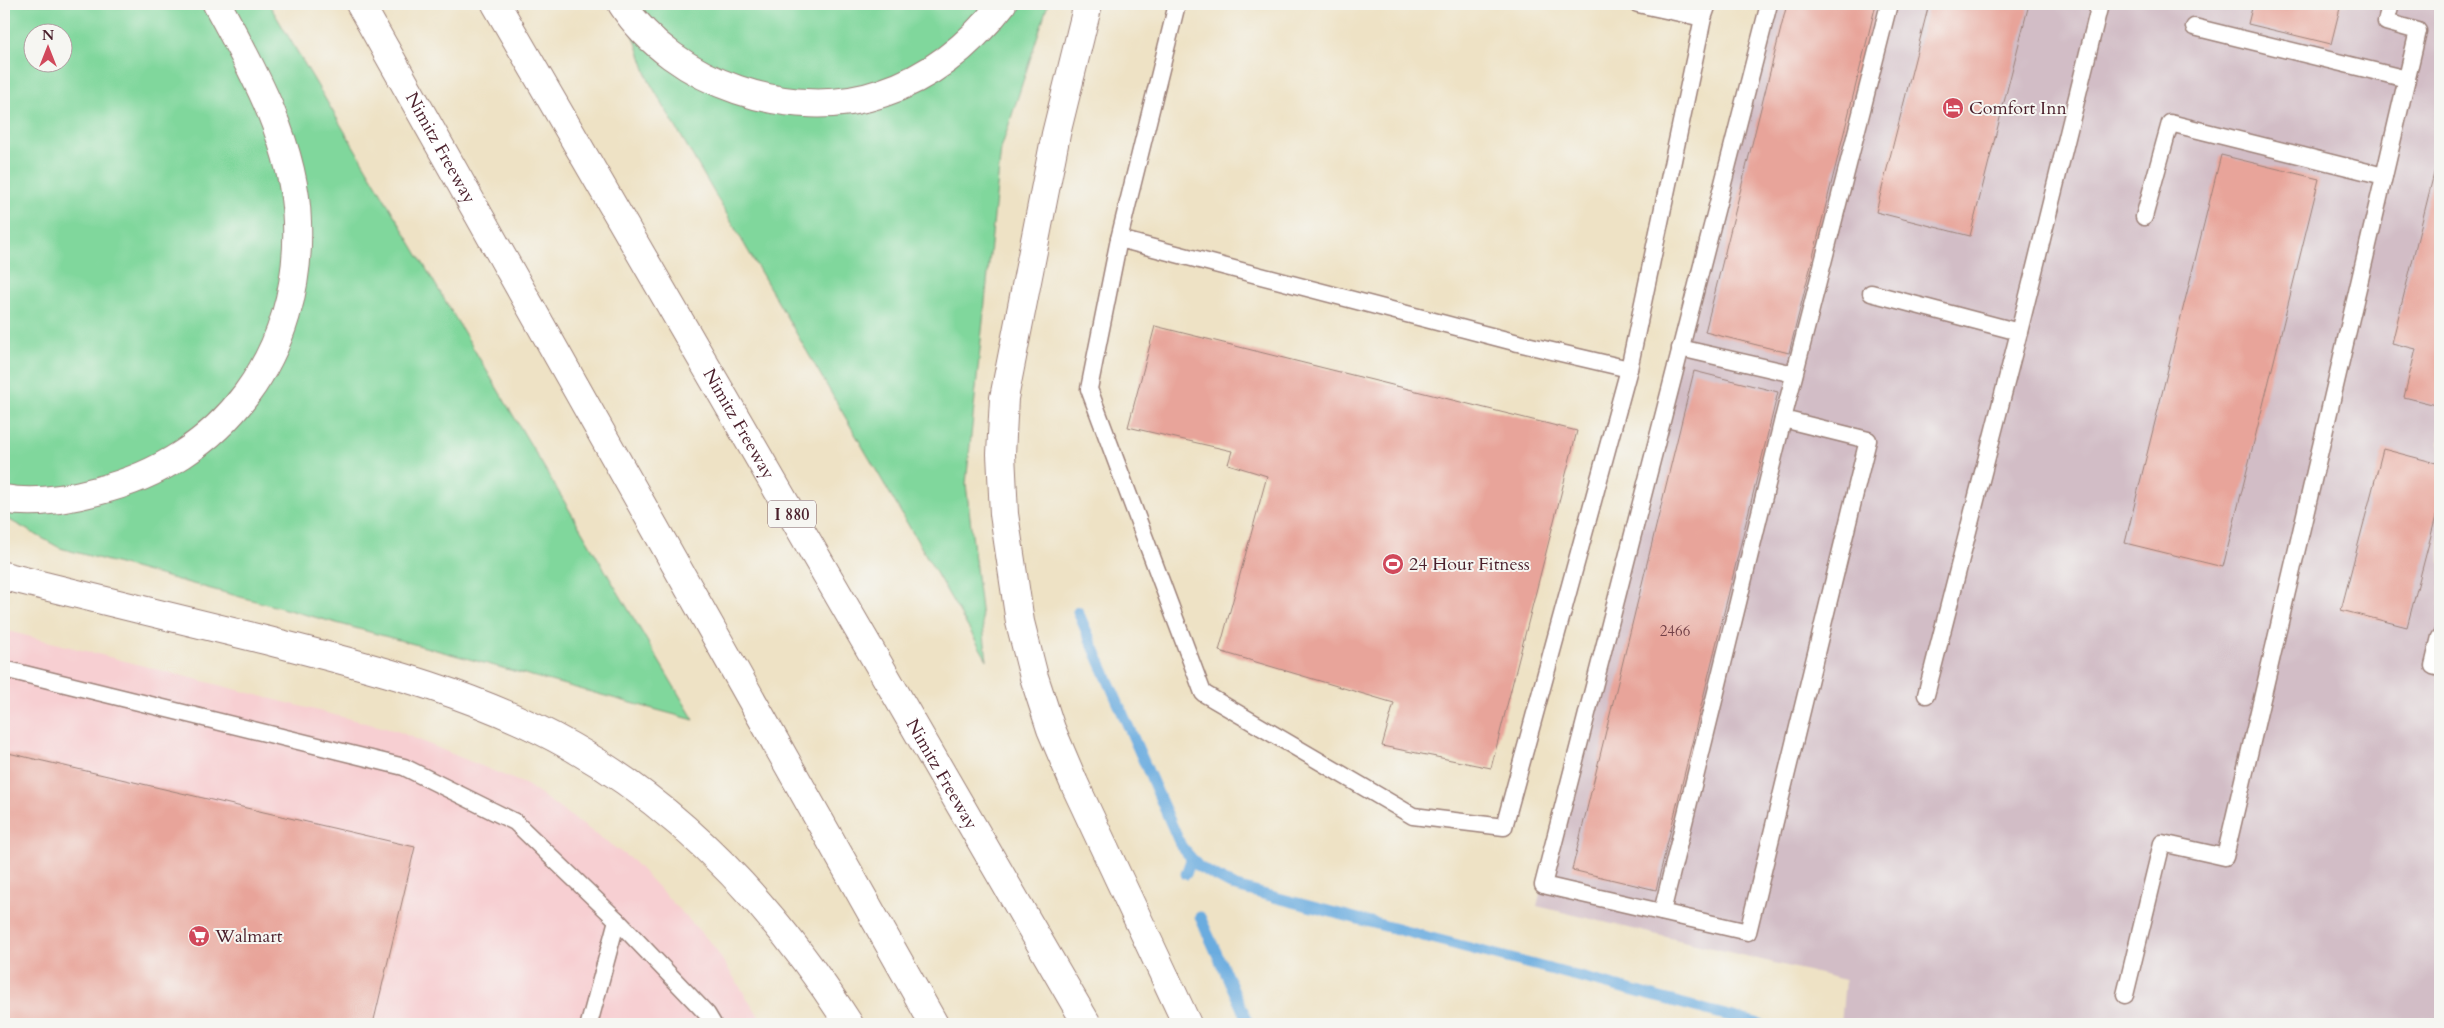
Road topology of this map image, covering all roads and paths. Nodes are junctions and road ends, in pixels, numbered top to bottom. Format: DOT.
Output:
graph roads {
  1 [pos="218,4"];
  2 [pos="360,4"];
  3 [pos="496,4"];
  4 [pos="622,4"];
  5 [pos="1002,4"];
  6 [pos="1088,4"];
  7 [pos="1177,4"];
  8 [pos="1638,4"];
  9 [pos="1769,4"];
  10 [pos="1889,4"];
  11 [pos="2100,4"];
  12 [pos="2391,4"];
  13 [pos="1705,11"];
  14 [pos="2194,27"];
  15 [pos="2407,79"];
  16 [pos="2384,176"];
  17 [pos="2144,217"];
  18 [pos="1119,239"];
  19 [pos="1871,293"];
  20 [pos="2019,332"];
  21 [pos="1680,348"];
  22 [pos="1629,369"];
  23 [pos="1794,374"];
  24 [pos="1783,419"];
  25 [pos="4,499"];
  26 [pos="4,576"];
  27 [pos="2440,637"];
  28 [pos="2440,668"];
  29 [pos="4,669"];
  30 [pos="1926,695"];
  31 [pos="1662,912"];
  32 [pos="617,920"];
  33 [pos="2124,995"];
  34 [pos="589,1024"];
  35 [pos="713,1024"];
  36 [pos="849,1024"];
  37 [pos="934,1024"];
  38 [pos="1087,1024"];
  39 [pos="1187,1024"];
  1 -- 25 [label="highway"];
  2 -- 37 [label="highway, Nimitz Freeway"];
  3 -- 38 [label="highway, Nimitz Freeway / I 880"];
  4 -- 5 [label="highway"];
  6 -- 39 [label="highway"];
  7 -- 18 [label="lane"];
  8 -- 13 [label="lane"];
  9 -- 21 [label="lane"];
  10 -- 23 [label="lane"];
  11 -- 20 [label="lane"];
  12 -- 15 [label="lane"];
  13 -- 22 [label="lane"];
  14 -- 15 [label="lane"];
  15 -- 16 [label="lane"];
  16 -- 17 [label="lane"];
  16 -- 33 [label="lane"];
  18 -- 22 [label="lane"];
  18 -- 22 [label="lane"];
  19 -- 20 [label="lane"];
  20 -- 30 [label="lane"];
  21 -- 23 [label="lane"];
  21 -- 31 [label="lane"];
  23 -- 24 [label="lane"];
  24 -- 31 [label="lane"];
  24 -- 31 [label="lane"];
  26 -- 36 [label="highway"];
  27 -- 28 [label="lane"];
  29 -- 32 [label="lane"];
  32 -- 34 [label="lane"];
  32 -- 35 [label="lane"];
}
